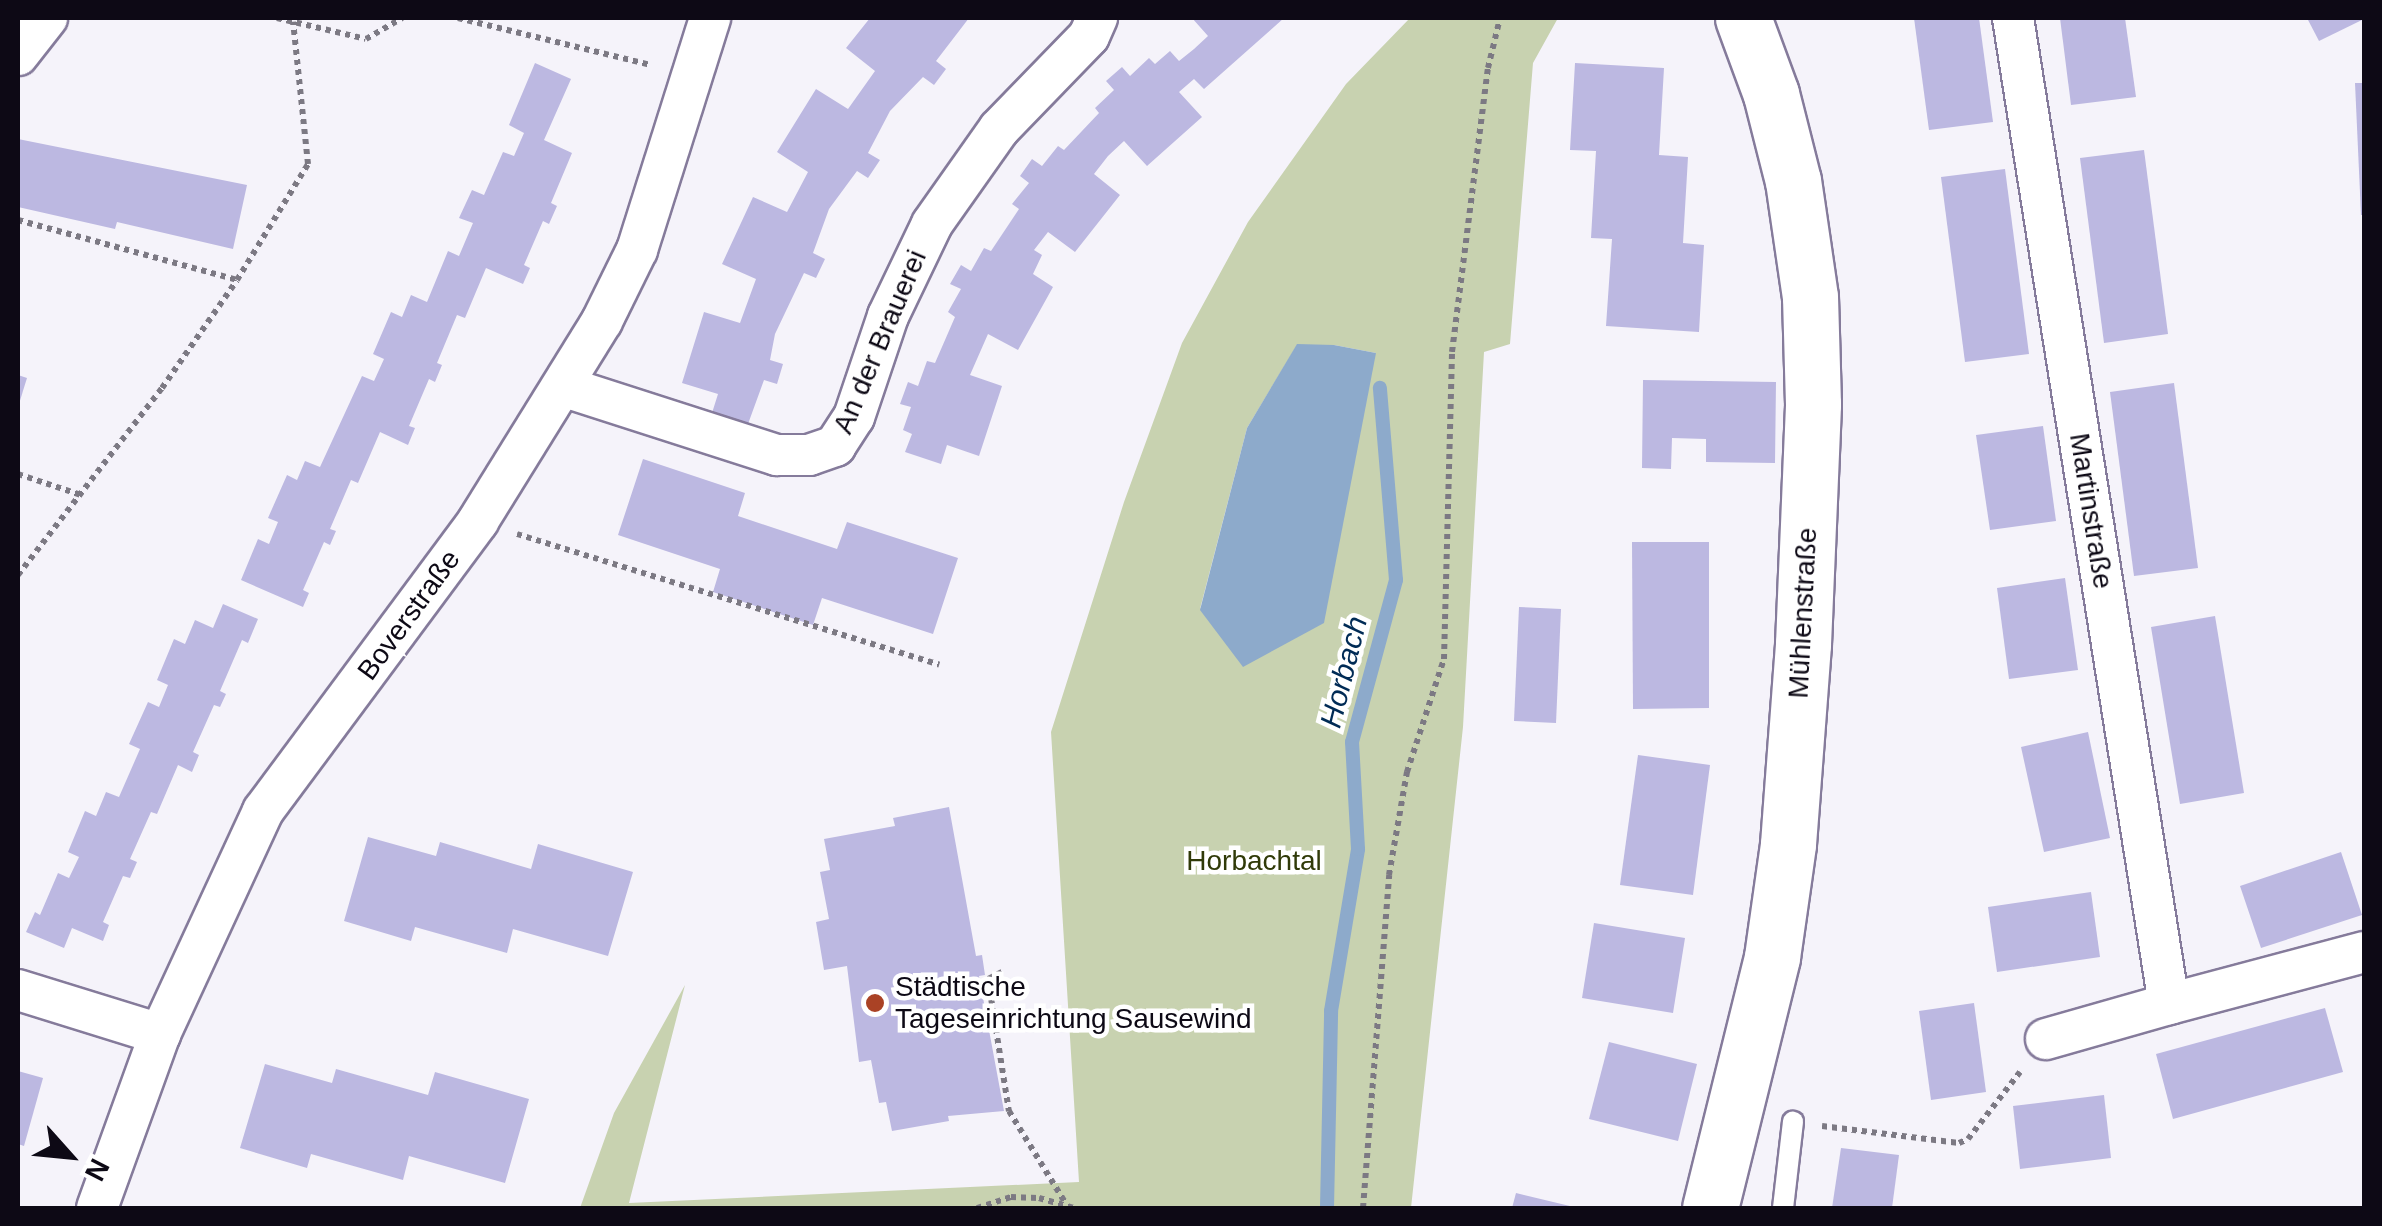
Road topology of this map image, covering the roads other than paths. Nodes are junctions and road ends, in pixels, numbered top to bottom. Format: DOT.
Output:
graph roads {
  1 [pos="47,18"];
  2 [pos="710,18"];
  3 [pos="1097,18"];
  4 [pos="1742,18"];
  5 [pos="2012,18"];
  6 [pos="18,55"];
  7 [pos="565,387"];
  8 [pos="2364,952"];
  9 [pos="18,990"];
  10 [pos="2169,1004"];
  11 [pos="160,1034"];
  12 [pos="2046,1038"];
  13 [pos="1793,1122"];
  14 [pos="97,1208"];
  15 [pos="1710,1208"];
  16 [pos="1782,1208"];
  1 -- 6 [label="street"];
  2 -- 7 [label="street, Boverstraße"];
  3 -- 7 [label="street, An der Brauerei"];
  4 -- 15 [label="street, Mühlenstraße"];
  5 -- 10 [label="street, Martinstraße"];
  7 -- 11 [label="street, Boverstraße"];
  8 -- 10 [label="street"];
  9 -- 11 [label="street"];
  10 -- 12 [label="street"];
  11 -- 14 [label="street, Boverstraße"];
  13 -- 16 [label="lane"];
}
